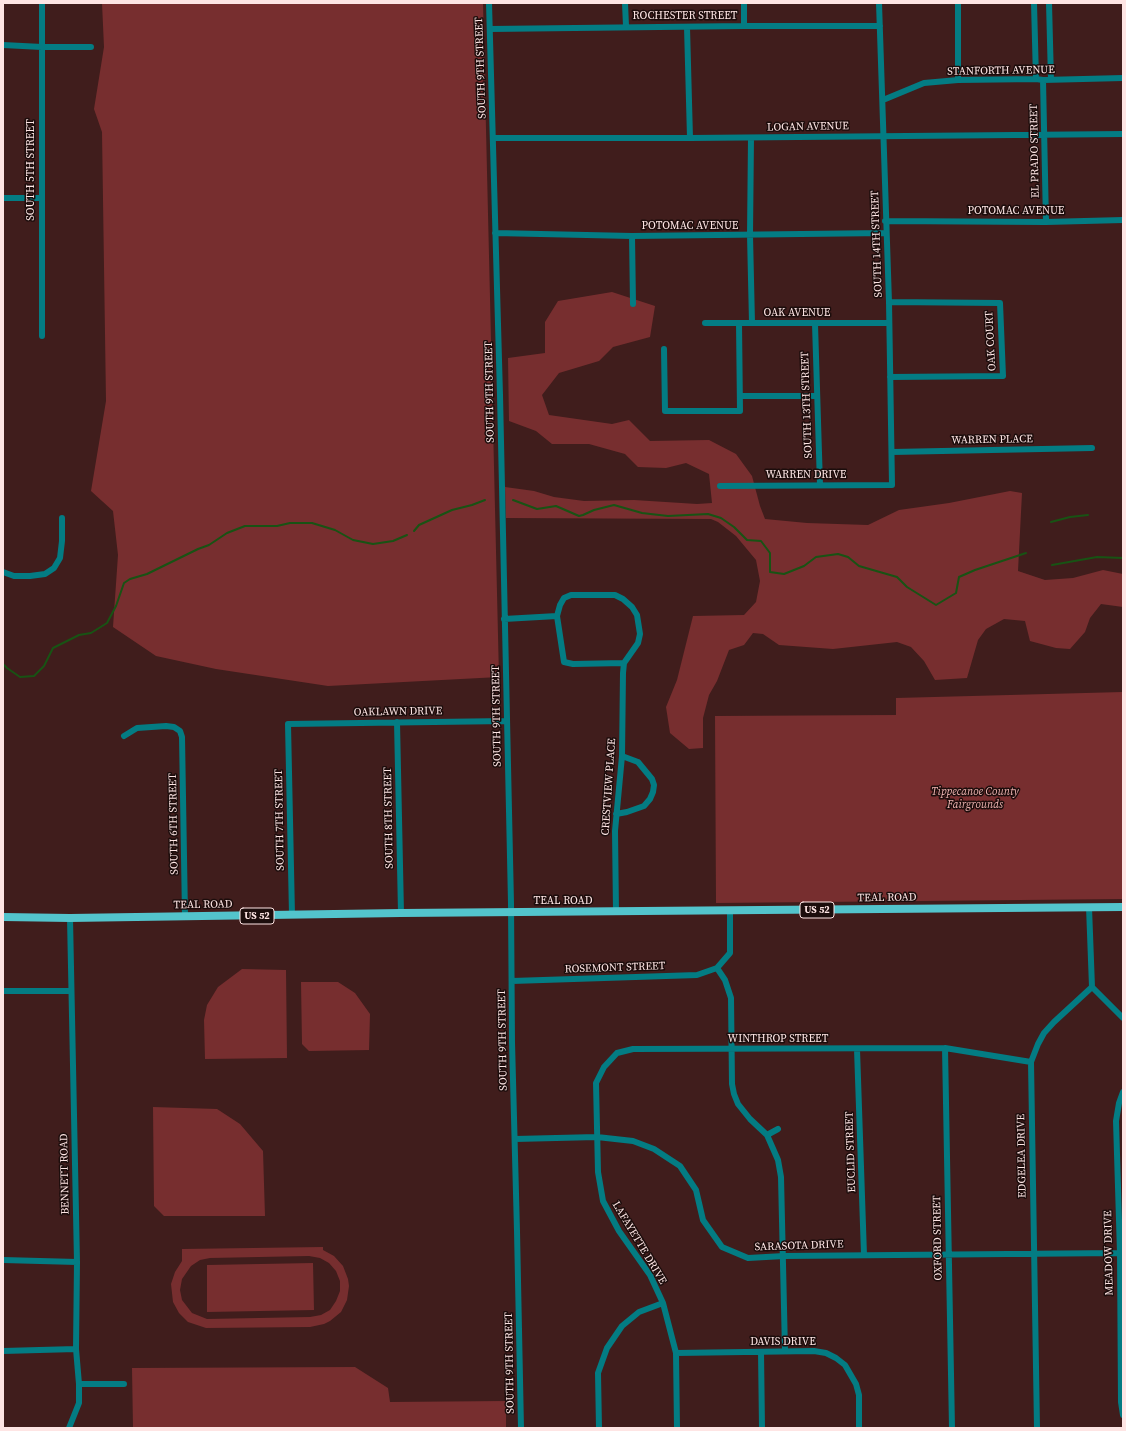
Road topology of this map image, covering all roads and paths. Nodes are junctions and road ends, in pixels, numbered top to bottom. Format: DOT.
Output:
graph roads {
  1 [pos="42,3"];
  2 [pos="489,3"];
  3 [pos="625,3"];
  4 [pos="744,3"];
  5 [pos="879,3"];
  6 [pos="958,3"];
  7 [pos="1034,3"];
  8 [pos="1049,3"];
  9 [pos="626,26"];
  10 [pos="744,26"];
  11 [pos="880,26"];
  12 [pos="687,27"];
  13 [pos="490,28"];
  14 [pos="3,45"];
  15 [pos="42,47"];
  16 [pos="91,47"];
  17 [pos="1123,78"];
  18 [pos="1036,79"];
  19 [pos="958,80"];
  20 [pos="1043,80"];
  21 [pos="1051,80"];
  22 [pos="883,100"];
  23 [pos="1044,134"];
  24 [pos="1123,134"];
  25 [pos="884,136"];
  26 [pos="493,138"];
  27 [pos="690,138"];
  28 [pos="751,138"];
  29 [pos="3,198"];
  30 [pos="41,198"];
  31 [pos="1123,220"];
  32 [pos="885,221"];
  33 [pos="1046,222"];
  34 [pos="495,233"];
  35 [pos="886,233"];
  36 [pos="632,236"];
  37 [pos="750,236"];
  38 [pos="888,302"];
  39 [pos="633,304"];
  40 [pos="705,323"];
  41 [pos="739,323"];
  42 [pos="752,323"];
  43 [pos="889,323"];
  44 [pos="815,324"];
  45 [pos="42,336"];
  46 [pos="664,348"];
  47 [pos="890,377"];
  48 [pos="740,396"];
  49 [pos="817,396"];
  50 [pos="1092,448"];
  51 [pos="892,452"];
  52 [pos="820,485"];
  53 [pos="892,485"];
  54 [pos="720,486"];
  55 [pos="62,518"];
  56 [pos="3,572"];
  57 [pos="557,616"];
  58 [pos="504,619"];
  59 [pos="624,663"];
  60 [pos="507,721"];
  61 [pos="397,722"];
  62 [pos="288,724"];
  63 [pos="124,736"];
  64 [pos="622,756"];
  65 [pos="616,814"];
  66 [pos="1090,907"];
  67 [pos="1123,907"];
  68 [pos="730,911"];
  69 [pos="511,912"];
  70 [pos="616,912"];
  71 [pos="401,913"];
  72 [pos="292,915"];
  73 [pos="185,916"];
  74 [pos="3,917"];
  75 [pos="70,918"];
  76 [pos="717,968"];
  77 [pos="512,981"];
  78 [pos="1092,987"];
  79 [pos="3,991"];
  80 [pos="71,991"];
  81 [pos="1123,1018"];
  82 [pos="732,1048"];
  83 [pos="945,1048"];
  84 [pos="858,1049"];
  85 [pos="1031,1062"];
  86 [pos="1123,1092"];
  87 [pos="778,1129"];
  88 [pos="767,1135"];
  89 [pos="597,1137"];
  90 [pos="515,1139"];
  91 [pos="1034,1253"];
  92 [pos="1120,1253"];
  93 [pos="948,1254"];
  94 [pos="864,1255"];
  95 [pos="784,1256"];
  96 [pos="3,1260"];
  97 [pos="77,1262"];
  98 [pos="663,1303"];
  99 [pos="76,1349"];
  100 [pos="3,1351"];
  101 [pos="785,1351"];
  102 [pos="761,1352"];
  103 [pos="676,1353"];
  104 [pos="79,1384"];
  105 [pos="124,1384"];
  106 [pos="1123,1415"];
  107 [pos="69,1428"];
  108 [pos="521,1428"];
  109 [pos="599,1428"];
  110 [pos="677,1428"];
  111 [pos="762,1428"];
  112 [pos="859,1428"];
  113 [pos="952,1428"];
  114 [pos="1037,1428"];
  1 -- 15 [label="street, SOUTH 5TH STREET"];
  2 -- 13 [label="street, SOUTH 9TH STREET"];
  3 -- 9 [label="street"];
  4 -- 10 [label="street"];
  5 -- 11 [label="street, SOUTH 14TH STREET"];
  6 -- 19 [label="street"];
  7 -- 18 [label="street"];
  8 -- 21 [label="street"];
  9 -- 12 [label="street, ROCHESTER STREET"];
  9 -- 13 [label="street, ROCHESTER STREET"];
  10 -- 11 [label="street, ROCHESTER STREET"];
  10 -- 12 [label="street, ROCHESTER STREET"];
  11 -- 22 [label="street, SOUTH 14TH STREET"];
  12 -- 27 [label="street"];
  13 -- 26 [label="street, SOUTH 9TH STREET"];
  14 -- 15 [label="street"];
  15 -- 16 [label="street"];
  15 -- 30 [label="street, SOUTH 5TH STREET"];
  17 -- 21 [label="street, STANFORTH AVENUE"];
  18 -- 19 [label="street, STANFORTH AVENUE"];
  18 -- 20 [label="street, STANFORTH AVENUE"];
  19 -- 22 [label="street, STANFORTH AVENUE"];
  20 -- 21 [label="street, STANFORTH AVENUE"];
  20 -- 23 [label="street, EL PRADO STREET"];
  22 -- 25 [label="street, SOUTH 14TH STREET"];
  23 -- 24 [label="street, LOGAN AVENUE"];
  23 -- 25 [label="street, LOGAN AVENUE"];
  23 -- 33 [label="street, EL PRADO STREET"];
  25 -- 28 [label="street, LOGAN AVENUE"];
  25 -- 32 [label="street, SOUTH 14TH STREET"];
  26 -- 27 [label="street, LOGAN AVENUE"];
  26 -- 34 [label="street, SOUTH 9TH STREET"];
  27 -- 28 [label="street, LOGAN AVENUE"];
  28 -- 37 [label="street"];
  29 -- 30 [label="street"];
  30 -- 45 [label="street, SOUTH 5TH STREET"];
  31 -- 33 [label="street, POTOMAC AVENUE"];
  32 -- 33 [label="street, POTOMAC AVENUE"];
  32 -- 35 [label="street, SOUTH 14TH STREET"];
  34 -- 36 [label="street, POTOMAC AVENUE"];
  34 -- 58 [label="street, SOUTH 9TH STREET"];
  35 -- 37 [label="street, POTOMAC AVENUE"];
  35 -- 38 [label="street, SOUTH 14TH STREET"];
  36 -- 37 [label="street, POTOMAC AVENUE"];
  36 -- 39 [label="street"];
  37 -- 42 [label="street"];
  38 -- 43 [label="street, SOUTH 14TH STREET"];
  38 -- 47 [label="street, OAK COURT"];
  40 -- 41 [label="street, OAK AVENUE"];
  41 -- 42 [label="street, OAK AVENUE"];
  41 -- 48 [label="street"];
  42 -- 44 [label="street, OAK AVENUE"];
  43 -- 44 [label="street, OAK AVENUE"];
  43 -- 47 [label="street, SOUTH 14TH STREET"];
  44 -- 49 [label="street, SOUTH 13TH STREET"];
  46 -- 48 [label="street"];
  47 -- 51 [label="street, SOUTH 14TH STREET"];
  48 -- 49 [label="street"];
  49 -- 52 [label="street, SOUTH 13TH STREET"];
  50 -- 51 [label="street, WARREN PLACE"];
  51 -- 53 [label="street, SOUTH 14TH STREET"];
  52 -- 53 [label="street, WARREN DRIVE"];
  52 -- 54 [label="street, WARREN DRIVE"];
  55 -- 56 [label="street"];
  57 -- 58 [label="street"];
  57 -- 59 [label="street"];
  57 -- 59 [label="street"];
  58 -- 60 [label="street, SOUTH 9TH STREET"];
  59 -- 64 [label="street, CRESTVIEW PLACE"];
  60 -- 61 [label="street, OAKLAWN DRIVE"];
  60 -- 69 [label="street, SOUTH 9TH STREET"];
  61 -- 62 [label="street, OAKLAWN DRIVE"];
  61 -- 71 [label="street, SOUTH 8TH STREET"];
  62 -- 72 [label="street, SOUTH 7TH STREET"];
  63 -- 73 [label="street, SOUTH 6TH STREET"];
  64 -- 65 [label="street, CRESTVIEW PLACE"];
  64 -- 65 [label="street"];
  65 -- 70 [label="street, CRESTVIEW PLACE"];
  66 -- 67 [label="main road, TEAL ROAD / US 52"];
  66 -- 68 [label="main road, TEAL ROAD / US 52"];
  66 -- 78 [label="street"];
  68 -- 70 [label="main road, TEAL ROAD / US 52"];
  68 -- 76 [label="street"];
  69 -- 70 [label="main road, TEAL ROAD / US 52"];
  69 -- 71 [label="main road, TEAL ROAD / US 52"];
  69 -- 77 [label="street, SOUTH 9TH STREET"];
  71 -- 72 [label="main road, TEAL ROAD / US 52"];
  72 -- 73 [label="main road, TEAL ROAD / US 52"];
  73 -- 75 [label="main road, TEAL ROAD / US 52"];
  74 -- 75 [label="main road, TEAL ROAD / US 52"];
  75 -- 80 [label="street, BENNETT ROAD"];
  76 -- 77 [label="street, ROSEMONT STREET"];
  76 -- 82 [label="street"];
  77 -- 90 [label="street, SOUTH 9TH STREET"];
  78 -- 81 [label="street"];
  78 -- 85 [label="street, EDGELEA DRIVE"];
  79 -- 80 [label="street"];
  80 -- 97 [label="street, BENNETT ROAD"];
  82 -- 84 [label="street, WINTHROP STREET"];
  82 -- 88 [label="street"];
  82 -- 89 [label="street, WINTHROP STREET"];
  83 -- 84 [label="street, WINTHROP STREET"];
  83 -- 85 [label="street, WINTHROP STREET"];
  83 -- 93 [label="street, OXFORD STREET"];
  84 -- 94 [label="street, EUCLID STREET"];
  85 -- 91 [label="street, EDGELEA DRIVE"];
  86 -- 92 [label="street, MEADOW DRIVE"];
  87 -- 88 [label="street"];
  88 -- 95 [label="street"];
  89 -- 90 [label="street, SARASOTA DRIVE"];
  89 -- 95 [label="street, SARASOTA DRIVE"];
  89 -- 98 [label="street, LAFAYETTE DRIVE"];
  90 -- 108 [label="street, SOUTH 9TH STREET"];
  91 -- 92 [label="street, SARASOTA DRIVE"];
  91 -- 93 [label="street, SARASOTA DRIVE"];
  91 -- 114 [label="street, EDGELEA DRIVE"];
  92 -- 106 [label="street, MEADOW DRIVE"];
  93 -- 94 [label="street, SARASOTA DRIVE"];
  93 -- 113 [label="street, OXFORD STREET"];
  94 -- 95 [label="street, SARASOTA DRIVE"];
  95 -- 101 [label="street"];
  96 -- 97 [label="street"];
  97 -- 99 [label="street, BENNETT ROAD"];
  98 -- 103 [label="street, LAFAYETTE DRIVE"];
  98 -- 109 [label="street"];
  99 -- 100 [label="street"];
  99 -- 104 [label="street, BENNETT ROAD"];
  101 -- 102 [label="street, DAVIS DRIVE"];
  101 -- 112 [label="street, DAVIS DRIVE"];
  102 -- 103 [label="street, DAVIS DRIVE"];
  102 -- 111 [label="street"];
  103 -- 110 [label="street, LAFAYETTE DRIVE"];
  104 -- 105 [label="street"];
  104 -- 107 [label="street, BENNETT ROAD"];
}
